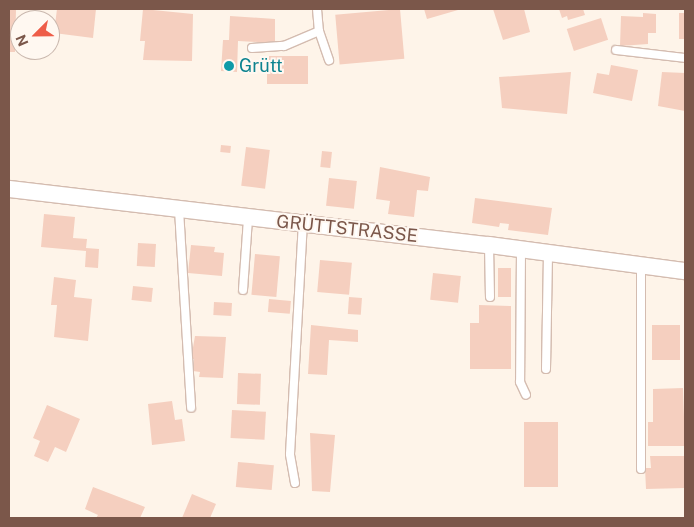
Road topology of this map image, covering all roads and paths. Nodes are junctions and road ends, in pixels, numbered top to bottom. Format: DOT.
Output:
graph roads {
  1 [pos="317,9"];
  2 [pos="319,31"];
  3 [pos="252,48"];
  4 [pos="616,50"];
  5 [pos="685,58"];
  6 [pos="329,60"];
  7 [pos="9,189"];
  8 [pos="179,210"];
  9 [pos="248,218"];
  10 [pos="303,225"];
  11 [pos="490,244"];
  12 [pos="521,250"];
  13 [pos="548,254"];
  14 [pos="641,266"];
  15 [pos="685,271"];
  16 [pos="243,290"];
  17 [pos="490,297"];
  18 [pos="546,369"];
  19 [pos="526,395"];
  20 [pos="191,408"];
  21 [pos="641,469"];
  22 [pos="295,483"];
  1 -- 2 [label="lane"];
  2 -- 3 [label="lane"];
  2 -- 6 [label="lane"];
  4 -- 5 [label="lane"];
  7 -- 8 [label="street, GRÜTTSTRASSE"];
  8 -- 9 [label="street, GRÜTTSTRASSE"];
  8 -- 20 [label="lane"];
  9 -- 10 [label="street, GRÜTTSTRASSE"];
  9 -- 16 [label="lane"];
  10 -- 11 [label="street, GRÜTTSTRASSE"];
  10 -- 22 [label="lane"];
  11 -- 12 [label="street, GRÜTTSTRASSE"];
  11 -- 17 [label="lane"];
  12 -- 13 [label="street, GRÜTTSTRASSE"];
  12 -- 19 [label="lane"];
  13 -- 14 [label="street, GRÜTTSTRASSE"];
  13 -- 18 [label="lane"];
  14 -- 15 [label="street, GRÜTTSTRASSE"];
  14 -- 21 [label="lane"];
}
